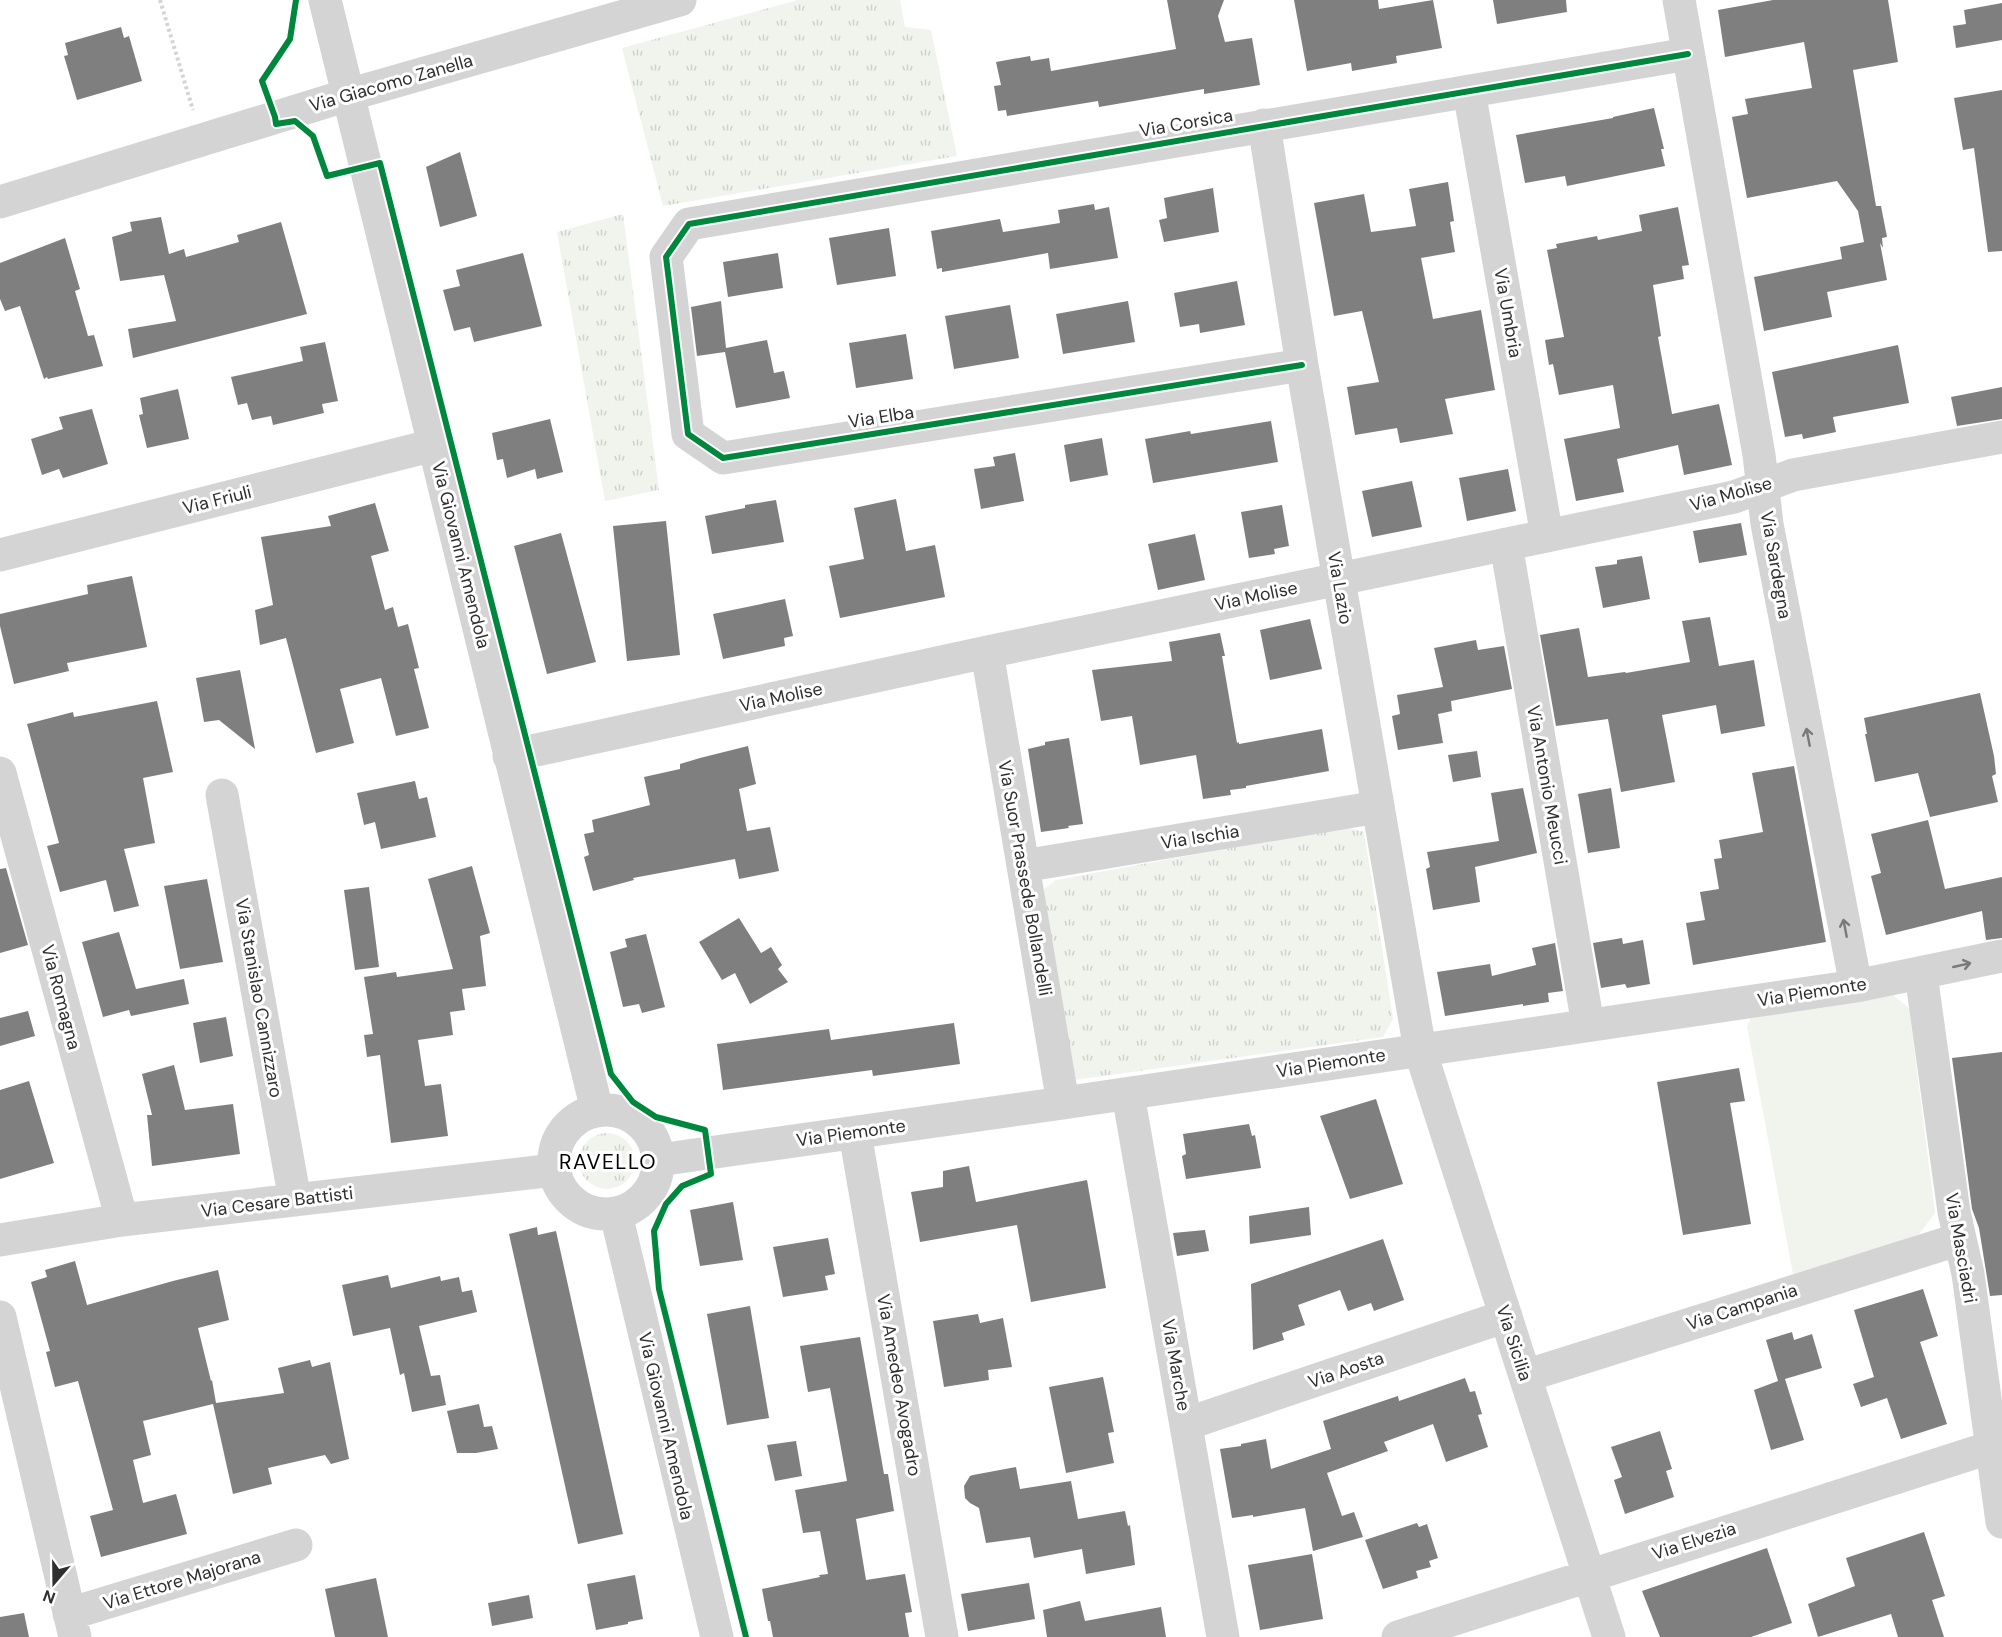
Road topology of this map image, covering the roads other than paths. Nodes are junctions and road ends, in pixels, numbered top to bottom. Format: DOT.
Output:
graph roads {
  1 [pos="325,0"];
  2 [pos="680,0"];
  3 [pos="1679,0"];
  4 [pos="1688,54"];
  5 [pos="1469,91"];
  6 [pos="348,95"];
  7 [pos="1264,125"];
  8 [pos="0,202"];
  9 [pos="689,224"];
  10 [pos="1302,365"];
  11 [pos="2002,437"];
  12 [pos="434,445"];
  13 [pos="1763,486"];
  14 [pos="1547,536"];
  15 [pos="1506,544"];
  16 [pos="0,555"];
  17 [pos="1338,579"];
  18 [pos="987,652"];
  19 [pos="509,756"];
  20 [pos="0,773"];
  21 [pos="222,795"];
  22 [pos="1378,807"];
  23 [pos="1023,866"];
  24 [pos="2002,956"];
  25 [pos="1921,974"];
  26 [pos="1856,986"];
  27 [pos="1588,1025"];
  28 [pos="1420,1050"];
  29 [pos="1128,1094"];
  30 [pos="1063,1103"];
  31 [pos="597,1110"];
  32 [pos="855,1133"];
  33 [pos="659,1160"];
  34 [pos="554,1170"];
  35 [pos="295,1200"];
  36 [pos="616,1214"];
  37 [pos="122,1220"];
  38 [pos="1960,1239"];
  39 [pos="0,1240"];
  40 [pos="1506,1316"];
  41 [pos="0,1317"];
  42 [pos="1525,1376"];
  43 [pos="1186,1424"];
  44 [pos="1992,1447"];
  45 [pos="2002,1522"];
  46 [pos="296,1545"];
  47 [pos="1589,1574"];
  48 [pos="72,1626"];
  49 [pos="717,1637"];
  50 [pos="942,1637"];
  51 [pos="1223,1637"];
  52 [pos="1398,1637"];
  53 [pos="1610,1637"];
  1 -- 6 [label="street, Via Giovanni Amendola"];
  2 -- 6 [label="street, Via Giacomo Zanella"];
  3 -- 4 [label="street, Via Sardegna"];
  4 -- 5 [label="street, Via Corsica"];
  4 -- 13 [label="street, Via Sardegna"];
  5 -- 7 [label="street, Via Corsica"];
  5 -- 14 [label="street, Via Umbria"];
  6 -- 8 [label="street, Via Giacomo Zanella"];
  6 -- 12 [label="street, Via Giovanni Amendola"];
  7 -- 9 [label="street, Via Corsica"];
  7 -- 10 [label="street, Via Lazio"];
  9 -- 10 [label="street, Via Elba"];
  10 -- 17 [label="street, Via Lazio"];
  11 -- 13 [label="street, Via Molise"];
  12 -- 16 [label="street, Via Friuli"];
  12 -- 19 [label="street, Via Giovanni Amendola"];
  13 -- 14 [label="street, Via Molise"];
  26 -- 13 [label="street, Via Sardegna, one-way"];
  14 -- 15 [label="street, Via Molise"];
  15 -- 17 [label="street, Via Molise"];
  15 -- 27 [label="street, Via Antonio Meucci"];
  17 -- 18 [label="street, Via Molise"];
  17 -- 22 [label="street, Via Lazio"];
  18 -- 19 [label="street, Via Molise"];
  18 -- 23 [label="street, Via Suor Prassede Bollandelli"];
  19 -- 31 [label="street, Via Giovanni Amendola"];
  20 -- 37 [label="street, Via Romagna"];
  21 -- 35 [label="street, Via Stanislao Cannizzaro"];
  22 -- 23 [label="street, Via Ischia"];
  22 -- 28 [label="street, Via Lazio"];
  23 -- 30 [label="street, Via Suor Prassede Bollandelli"];
  25 -- 24 [label="street, Via Piemonte, one-way"];
  25 -- 26 [label="street, Via Piemonte"];
  25 -- 38 [label="street, Via Masciadri"];
  26 -- 27 [label="street, Via Piemonte"];
  27 -- 28 [label="street, Via Piemonte"];
  28 -- 29 [label="street, Via Piemonte"];
  28 -- 40 [label="street, Via Sicilia"];
  29 -- 30 [label="street, Via Piemonte"];
  29 -- 43 [label="street, Via Marche"];
  30 -- 32 [label="street, Via Piemonte"];
  31 -- 33 [label="street"];
  31 -- 34 [label="street"];
  32 -- 33 [label="street, Via Piemonte"];
  32 -- 50 [label="street, Via Amedeo Avogadro"];
  33 -- 36 [label="street"];
  34 -- 35 [label="street, Via Cesare Battisti"];
  34 -- 36 [label="street"];
  35 -- 37 [label="street, Via Cesare Battisti"];
  36 -- 49 [label="street, Via Giovanni Amendola"];
  37 -- 39 [label="street, Via Cesare Battisti"];
  38 -- 42 [label="street, Via Campania"];
  38 -- 44 [label="street, Via Masciadri"];
  40 -- 42 [label="street, Via Sicilia"];
  40 -- 43 [label="street, Via Aosta"];
  41 -- 48 [label="street"];
  42 -- 47 [label="street, Via Sicilia"];
  43 -- 51 [label="street, Via Marche"];
  44 -- 45 [label="street, Via Masciadri"];
  44 -- 47 [label="street, Via Elvezia"];
  46 -- 48 [label="street, Via Ettore Majorana"];
  47 -- 52 [label="street, Via Elvezia"];
  47 -- 53 [label="street, Via Sicilia"];
}
